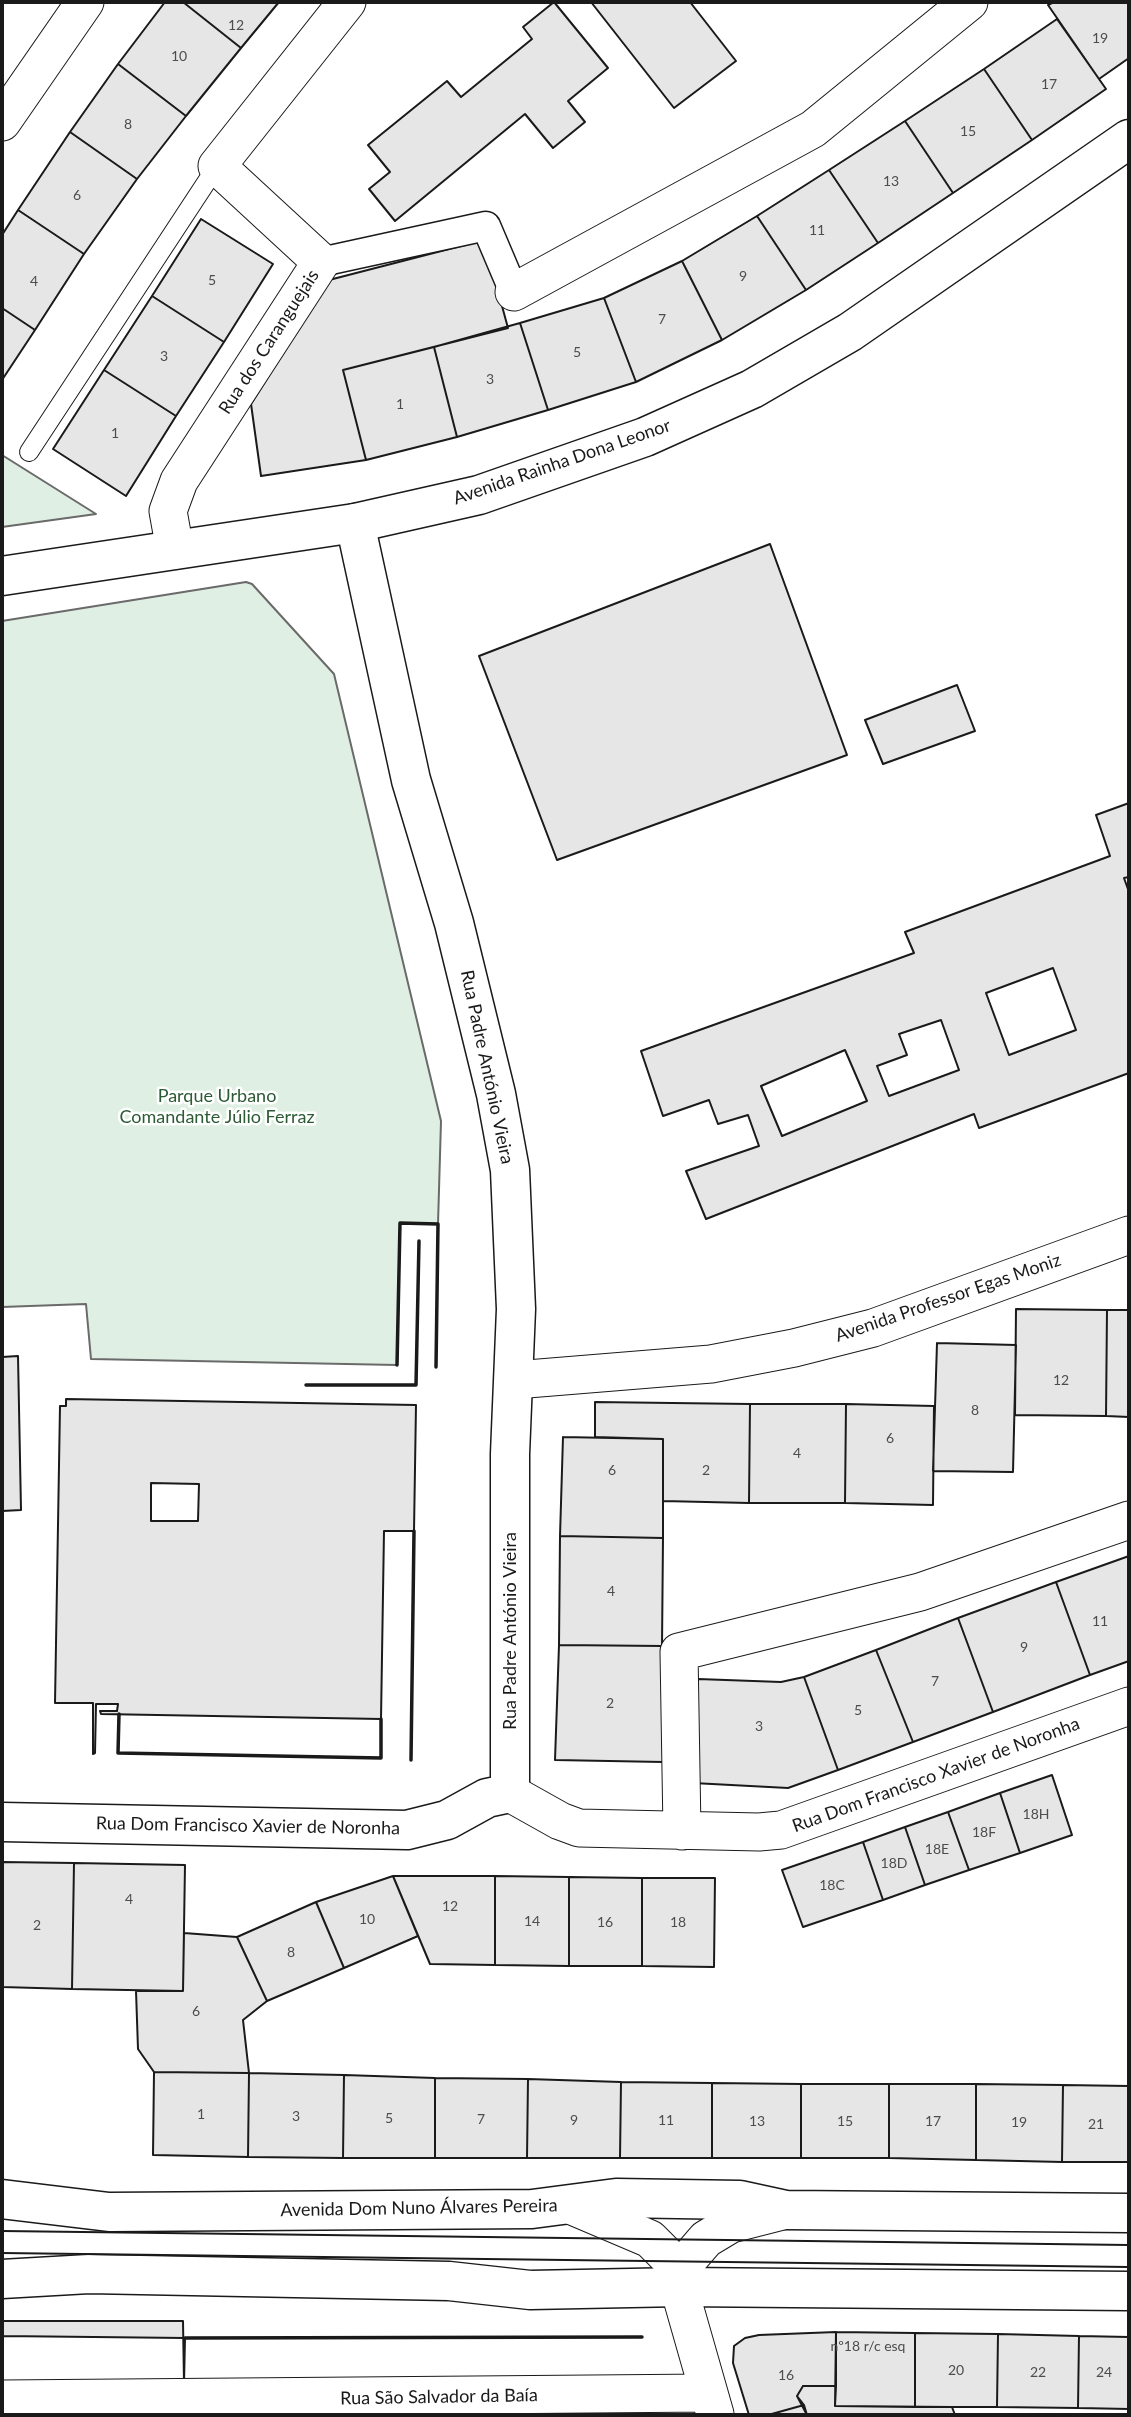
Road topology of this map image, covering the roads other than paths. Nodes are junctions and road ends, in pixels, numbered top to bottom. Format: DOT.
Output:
graph roads {
  1 [pos="85,2"];
  2 [pos="347,2"];
  3 [pos="969,2"];
  4 [pos="14,76"];
  5 [pos="2,122"];
  6 [pos="1129,139"];
  7 [pos="217,166"];
  8 [pos="321,262"];
  9 [pos="514,292"];
  10 [pos="29,452"];
  11 [pos="355,523"];
  12 [pos="175,550"];
  13 [pos="2,576"];
  14 [pos="1129,1235"];
  15 [pos="515,1380"];
  16 [pos="1129,1520"];
  17 [pos="1129,1706"];
  18 [pos="510,1793"];
  19 [pos="2,1822"];
  20 [pos="682,1831"];
  21 [pos="2,2199"];
  22 [pos="570,2205"];
  23 [pos="786,2210"];
  24 [pos="1129,2213"];
  25 [pos="2,2279"];
  26 [pos="681,2287"];
  27 [pos="1129,2291"];
  28 [pos="2,2399"];
  29 [pos="711,2404"];
  1 -- 4 [label="street"];
  2 -- 7 [label="street"];
  3 -- 9 [label="street"];
  4 -- 5 [label="street"];
  6 -- 11 [label="main road, Avenida Rainha Dona Leonor"];
  7 -- 8 [label="street, Rua dos Caranguejais"];
  7 -- 10 [label="lane"];
  8 -- 9 [label="street"];
  8 -- 12 [label="street, Rua dos Caranguejais"];
  11 -- 12 [label="main road, Avenida Rainha Dona Leonor"];
  11 -- 15 [label="main road, Rua Padre António Vieira"];
  12 -- 13 [label="main road, Avenida Rainha Dona Leonor"];
  14 -- 15 [label="street, Avenida Professor Egas Moniz"];
  15 -- 18 [label="main road, Rua Padre António Vieira"];
  16 -- 20 [label="street"];
  17 -- 20 [label="street, Rua Dom Francisco Xavier de Noronha"];
  18 -- 19 [label="main road, Rua Dom Francisco Xavier de Noronha"];
  18 -- 20 [label="street, Rua Dom Francisco Xavier de Noronha"];
  21 -- 22 [label="main road, Avenida Dom Nuno Álvares Pereira"];
  22 -- 23 [label="main road, Avenida Dom Nuno Álvares Pereira"];
  22 -- 26 [label="street"];
  23 -- 24 [label="main road, Avenida Dom Nuno Álvares Pereira"];
  23 -- 26 [label="street"];
  25 -- 26 [label="main road"];
  26 -- 27 [label="main road"];
  26 -- 29 [label="street"];
  28 -- 29 [label="street, Rua São Salvador da Baía"];
}
